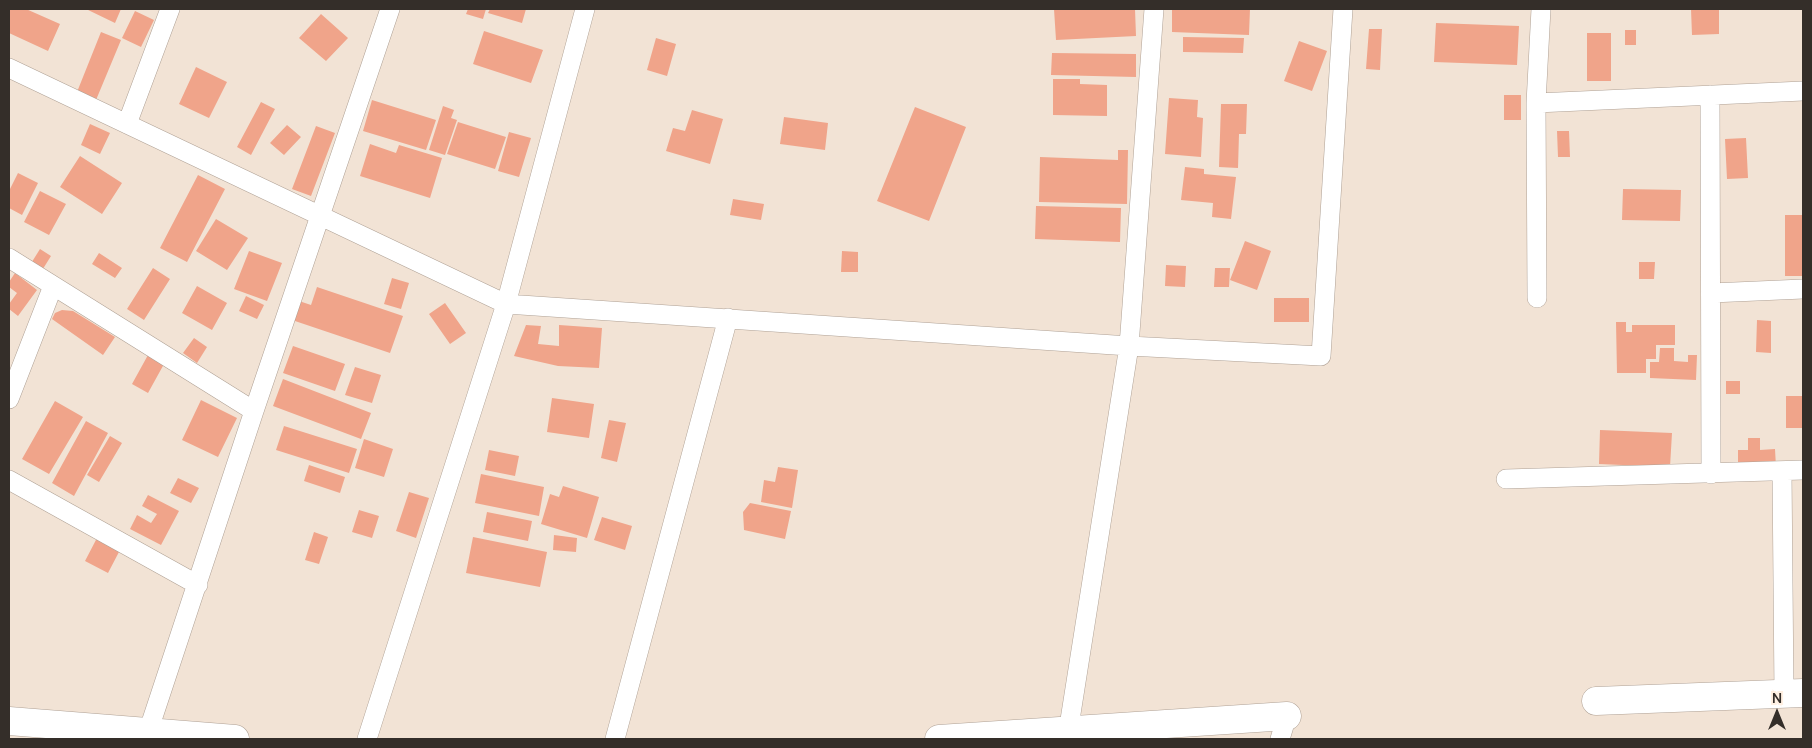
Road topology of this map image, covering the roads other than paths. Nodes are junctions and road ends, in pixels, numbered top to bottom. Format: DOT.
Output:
graph roads {
  1 [pos="170,9"];
  2 [pos="390,9"];
  3 [pos="585,9"];
  4 [pos="1154,9"];
  5 [pos="1343,9"];
  6 [pos="1541,9"];
  7 [pos="9,68"];
  8 [pos="1803,91"];
  9 [pos="1710,95"];
  10 [pos="1536,103"];
  11 [pos="126,124"];
  12 [pos="320,216"];
  13 [pos="9,258"];
  14 [pos="53,286"];
  15 [pos="1803,289"];
  16 [pos="1711,293"];
  17 [pos="1537,298"];
  18 [pos="506,304"];
  19 [pos="728,318"];
  20 [pos="1128,346"];
  21 [pos="9,399"];
  22 [pos="254,411"];
  23 [pos="1803,470"];
  24 [pos="1782,471"];
  25 [pos="1711,474"];
  26 [pos="1506,479"];
  27 [pos="9,480"];
  28 [pos="198,584"];
  29 [pos="1793,694"];
  30 [pos="1596,701"];
  31 [pos="9,720"];
  32 [pos="1284,727"];
  33 [pos="148,732"];
  34 [pos="1069,735"];
  35 [pos="235,739"];
  36 [pos="367,739"];
  37 [pos="616,739"];
  38 [pos="939,739"];
  1 -- 11 [label="street"];
  2 -- 12 [label="street"];
  3 -- 18 [label="street"];
  4 -- 20 [label="street"];
  5 -- 20 [label="street"];
  6 -- 10 [label="street"];
  7 -- 11 [label="street"];
  8 -- 9 [label="street"];
  9 -- 10 [label="street"];
  9 -- 16 [label="street"];
  10 -- 17 [label="street"];
  11 -- 12 [label="street"];
  12 -- 18 [label="street"];
  12 -- 22 [label="street"];
  13 -- 14 [label="street"];
  14 -- 21 [label="street"];
  14 -- 22 [label="street"];
  15 -- 16 [label="street"];
  16 -- 25 [label="street"];
  18 -- 19 [label="street"];
  18 -- 36 [label="street"];
  19 -- 20 [label="street"];
  19 -- 37 [label="street"];
  20 -- 34 [label="street"];
  22 -- 28 [label="street"];
  23 -- 24 [label="street"];
  24 -- 25 [label="street"];
  24 -- 29 [label="street"];
  25 -- 26 [label="street"];
  27 -- 28 [label="street"];
  28 -- 33 [label="street"];
  29 -- 30 [label="street"];
  31 -- 33 [label="street"];
  32 -- 34 [label="street"];
  33 -- 35 [label="street"];
  34 -- 38 [label="street"];
}
